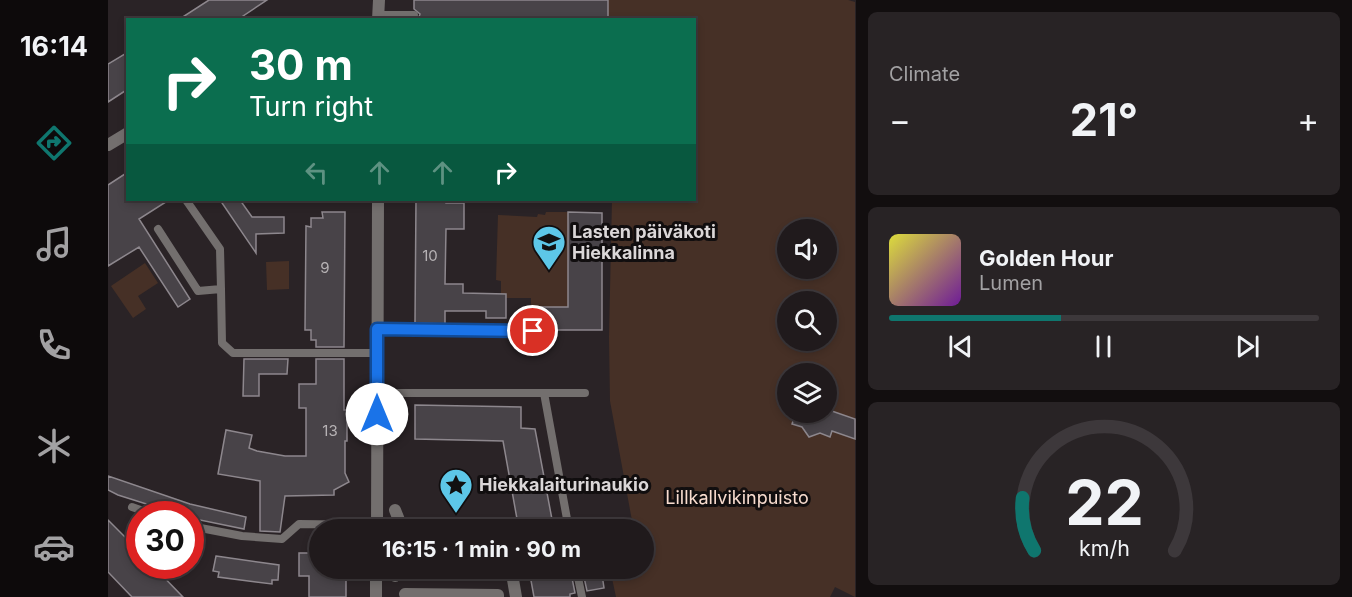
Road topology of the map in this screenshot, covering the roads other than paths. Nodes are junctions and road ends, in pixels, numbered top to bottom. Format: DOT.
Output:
graph roads {
  1 [pos="378,0"];
  2 [pos="414,15"];
  3 [pos="378,17"];
  4 [pos="126,134"];
  5 [pos="108,145"];
  6 [pos="187,201"];
  7 [pos="378,201"];
  8 [pos="158,229"];
  9 [pos="221,289"];
  10 [pos="377,329"];
  11 [pos="533,331"];
  12 [pos="377,353"];
  13 [pos="377,393"];
  14 [pos="544,393"];
  15 [pos="585,393"];
  16 [pos="395,510"];
  17 [pos="377,519"];
  18 [pos="399,519"];
  19 [pos="567,519"];
  20 [pos="309,524"];
  21 [pos="204,529"];
  22 [pos="376,579"];
  23 [pos="513,579"];
  24 [pos="578,579"];
  25 [pos="376,597"];
  26 [pos="407,597"];
  27 [pos="498,597"];
  28 [pos="516,597"];
  29 [pos="582,597"];
  1 -- 3 [label="street"];
  2 -- 3 [label="lane"];
  4 -- 5 [label="street"];
  6 -- 9 [label="lane"];
  7 -- 10 [label="street"];
  8 -- 9 [label="lane"];
  9 -- 12 [label="lane"];
  10 -- 11 [label="lane"];
  10 -- 12 [label="street"];
  12 -- 13 [label="street"];
  13 -- 14 [label="lane"];
  13 -- 17 [label="street"];
  14 -- 15 [label="lane"];
  14 -- 19 [label="lane"];
  16 -- 18 [label="street"];
  20 -- 21 [label="lane"];
  22 -- 25 [label="street"];
  23 -- 28 [label="street"];
  24 -- 29 [label="lane"];
  26 -- 27 [label="street"];
}
